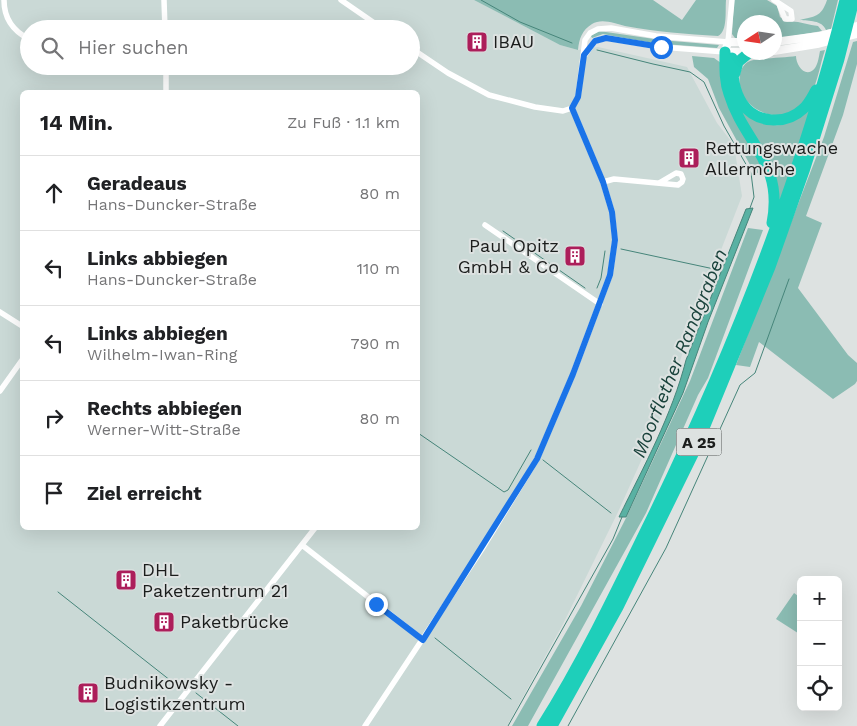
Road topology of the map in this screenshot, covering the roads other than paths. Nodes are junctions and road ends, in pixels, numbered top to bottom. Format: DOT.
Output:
graph roads {
  1 [pos="4,0"];
  2 [pos="164,0"];
  3 [pos="341,0"];
  4 [pos="732,0"];
  5 [pos="845,0"];
  6 [pos="854,0"];
  7 [pos="165,20"];
  8 [pos="370,20"];
  9 [pos="857,26"];
  10 [pos="20,34"];
  11 [pos="857,34"];
  12 [pos="818,40"];
  13 [pos="782,42"];
  14 [pos="737,45"];
  15 [pos="729,49"];
  16 [pos="782,49"];
  17 [pos="737,51"];
  18 [pos="420,54"];
  19 [pos="584,55"];
  20 [pos="740,60"];
  21 [pos="828,69"];
  22 [pos="166,75"];
  23 [pos="734,77"];
  24 [pos="166,90"];
  25 [pos="572,108"];
  26 [pos="603,182"];
  27 [pos="659,183"];
  28 [pos="485,225"];
  29 [pos="763,263"];
  30 [pos="600,304"];
  31 [pos="0,312"];
  32 [pos="20,325"];
  33 [pos="20,364"];
  34 [pos="20,368"];
  35 [pos="16,371"];
  36 [pos="0,391"];
  37 [pos="313,530"];
  38 [pos="302,545"];
  39 [pos="423,640"];
  40 [pos="160,726"];
  41 [pos="365,726"];
  42 [pos="542,726"];
  43 [pos="552,726"];
  1 -- 10 [label="street"];
  2 -- 7 [label="street"];
  3 -- 8 [label="street"];
  4 -- 15 [label="street"];
  5 -- 21 [label="highway, A 25"];
  6 -- 43 [label="highway, A 25"];
  9 -- 12 [label="street"];
  11 -- 12 [label="street"];
  12 -- 13 [label="street"];
  12 -- 16 [label="street"];
  14 -- 15 [label="street"];
  15 -- 17 [label="street"];
  15 -- 19 [label="street"];
  15 -- 19 [label="street"];
  15 -- 23 [label="highway"];
  15 -- 29 [label="highway"];
  18 -- 25 [label="street"];
  19 -- 25 [label="street"];
  20 -- 23 [label="highway"];
  21 -- 23 [label="highway"];
  21 -- 29 [label="highway, A 25"];
  22 -- 24 [label="street"];
  25 -- 26 [label="street"];
  26 -- 27 [label="street"];
  26 -- 30 [label="street"];
  28 -- 30 [label="street"];
  29 -- 42 [label="highway, A 25"];
  30 -- 39 [label="street"];
  31 -- 32 [label="street"];
  33 -- 35 [label="street"];
  34 -- 35 [label="street"];
  35 -- 36 [label="street"];
  37 -- 38 [label="street"];
  38 -- 39 [label="street"];
  38 -- 40 [label="street"];
  39 -- 41 [label="street"];
}
